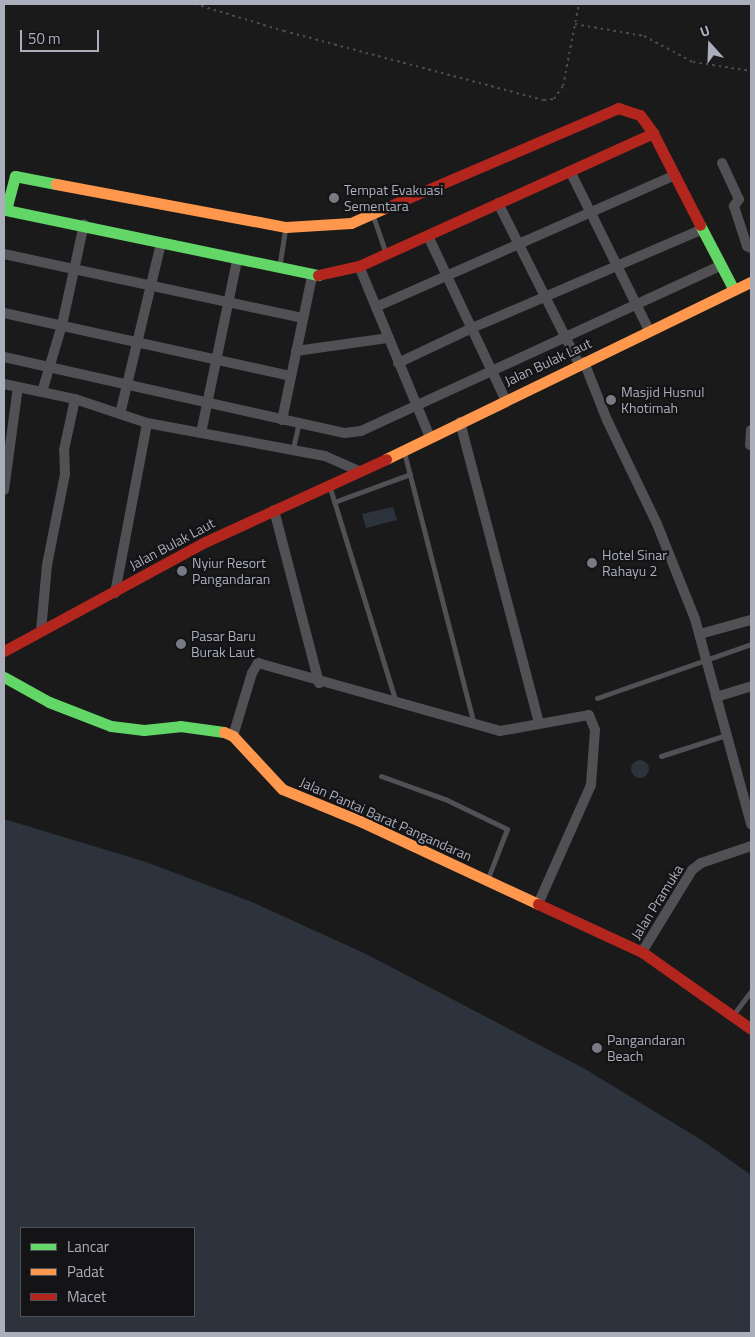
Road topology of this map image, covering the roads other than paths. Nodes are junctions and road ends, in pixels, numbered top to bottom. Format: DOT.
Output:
graph roads {
  1 [pos="653,132"];
  2 [pos="722,163"];
  3 [pos="570,171"];
  4 [pos="675,175"];
  5 [pos="498,203"];
  6 [pos="592,212"];
  7 [pos="5,213"];
  8 [pos="373,216"];
  9 [pos="84,224"];
  10 [pos="286,226"];
  11 [pos="703,229"];
  12 [pos="428,236"];
  13 [pos="160,243"];
  14 [pos="518,243"];
  15 [pos="751,248"];
  16 [pos="4,254"];
  17 [pos="387,254"];
  18 [pos="238,260"];
  19 [pos="722,265"];
  20 [pos="359,266"];
  21 [pos="617,266"];
  22 [pos="279,269"];
  23 [pos="74,270"];
  24 [pos="447,275"];
  25 [pos="312,276"];
  26 [pos="751,282"];
  27 [pos="151,284"];
  28 [pos="734,290"];
  29 [pos="545,297"];
  30 [pos="229,302"];
  31 [pos="637,304"];
  32 [pos="376,307"];
  33 [pos="4,313"];
  34 [pos="303,318"];
  35 [pos="62,325"];
  36 [pos="472,328"];
  37 [pos="649,330"];
  38 [pos="389,338"];
  39 [pos="566,338"];
  40 [pos="138,341"];
  41 [pos="296,351"];
  42 [pos="4,357"];
  43 [pos="215,359"];
  44 [pos="398,363"];
  45 [pos="582,363"];
  46 [pos="50,367"];
  47 [pos="492,372"];
  48 [pos="291,376"];
  49 [pos="4,384"];
  50 [pos="129,384"];
  51 [pos="18,387"];
  52 [pos="42,392"];
  53 [pos="75,399"];
  54 [pos="505,399"];
  55 [pos="208,402"];
  56 [pos="416,407"];
  57 [pos="120,414"];
  58 [pos="282,420"];
  59 [pos="460,422"];
  60 [pos="148,423"];
  61 [pos="299,423"];
  62 [pos="751,430"];
  63 [pos="200,433"];
  64 [pos="430,437"];
  65 [pos="747,446"];
  66 [pos="293,448"];
  67 [pos="404,450"];
  68 [pos="359,471"];
  69 [pos="410,474"];
  70 [pos="329,485"];
  71 [pos="4,490"];
  72 [pos="334,502"];
  73 [pos="274,510"];
  74 [pos="115,592"];
  75 [pos="751,620"];
  76 [pos="41,631"];
  77 [pos="700,634"];
  78 [pos="751,644"];
  79 [pos="4,651"];
  80 [pos="706,659"];
  81 [pos="4,677"];
  82 [pos="319,683"];
  83 [pos="751,686"];
  84 [pos="716,697"];
  85 [pos="597,698"];
  86 [pos="397,705"];
  87 [pos="539,724"];
  88 [pos="474,725"];
  89 [pos="726,734"];
  90 [pos="233,736"];
  91 [pos="661,756"];
  92 [pos="381,776"];
  93 [pos="751,824"];
  94 [pos="751,846"];
  95 [pos="487,880"];
  96 [pos="538,904"];
  97 [pos="642,952"];
  98 [pos="751,991"];
  99 [pos="733,1015"];
  100 [pos="751,1029"];
  1 -- 3 [label="street"];
  1 -- 4 [label="street"];
  1 -- 8 [label="street"];
  2 -- 15 [label="street"];
  3 -- 5 [label="street"];
  3 -- 6 [label="street"];
  4 -- 6 [label="street"];
  4 -- 11 [label="street"];
  5 -- 12 [label="street"];
  5 -- 14 [label="street"];
  6 -- 14 [label="street"];
  6 -- 21 [label="street"];
  7 -- 9 [label="street"];
  7 -- 10 [label="street"];
  8 -- 10 [label="street"];
  8 -- 17 [label="lane"];
  9 -- 13 [label="street"];
  9 -- 23 [label="street"];
  10 -- 22 [label="lane"];
  11 -- 19 [label="street"];
  11 -- 21 [label="street"];
  12 -- 17 [label="street"];
  12 -- 24 [label="street"];
  13 -- 18 [label="street"];
  13 -- 27 [label="street"];
  14 -- 24 [label="street"];
  14 -- 29 [label="street"];
  16 -- 23 [label="street"];
  17 -- 20 [label="street"];
  18 -- 22 [label="street"];
  18 -- 30 [label="street"];
  19 -- 28 [label="street"];
  19 -- 31 [label="street"];
  20 -- 25 [label="street"];
  20 -- 32 [label="street"];
  21 -- 29 [label="street"];
  21 -- 31 [label="street"];
  22 -- 25 [label="street"];
  23 -- 27 [label="street"];
  23 -- 35 [label="street"];
  24 -- 32 [label="street"];
  24 -- 36 [label="street"];
  25 -- 34 [label="street"];
  26 -- 28 [label="street, Jalan Bulak Laut"];
  27 -- 30 [label="street"];
  27 -- 40 [label="street"];
  28 -- 37 [label="street, Jalan Bulak Laut"];
  29 -- 36 [label="street"];
  29 -- 39 [label="street"];
  30 -- 34 [label="street"];
  30 -- 43 [label="street"];
  31 -- 37 [label="street"];
  31 -- 39 [label="street"];
  32 -- 38 [label="street"];
  33 -- 35 [label="street"];
  34 -- 41 [label="street"];
  35 -- 40 [label="street"];
  35 -- 46 [label="street"];
  36 -- 44 [label="street"];
  36 -- 47 [label="street"];
  37 -- 45 [label="street, Jalan Bulak Laut"];
  38 -- 41 [label="street"];
  38 -- 44 [label="street"];
  39 -- 45 [label="street"];
  39 -- 47 [label="street"];
  40 -- 43 [label="street"];
  40 -- 50 [label="street"];
  41 -- 48 [label="street"];
  42 -- 46 [label="street"];
  43 -- 48 [label="street"];
  43 -- 55 [label="street"];
  44 -- 56 [label="street"];
  45 -- 54 [label="street, Jalan Bulak Laut"];
  45 -- 77 [label="street"];
  46 -- 50 [label="street"];
  46 -- 52 [label="street"];
  47 -- 54 [label="street"];
  47 -- 56 [label="street"];
  48 -- 58 [label="street"];
  49 -- 51 [label="street"];
  50 -- 55 [label="street"];
  50 -- 57 [label="street"];
  51 -- 52 [label="street"];
  51 -- 71 [label="street"];
  52 -- 53 [label="street"];
  53 -- 57 [label="street"];
  53 -- 76 [label="street"];
  54 -- 59 [label="street, Jalan Bulak Laut"];
  55 -- 58 [label="street"];
  55 -- 63 [label="street"];
  56 -- 61 [label="street"];
  56 -- 64 [label="street"];
  57 -- 60 [label="street"];
  58 -- 61 [label="street"];
  59 -- 64 [label="street, Jalan Bulak Laut"];
  59 -- 87 [label="street"];
  60 -- 63 [label="street"];
  60 -- 74 [label="street"];
  61 -- 66 [label="lane"];
  62 -- 65 [label="street"];
  63 -- 66 [label="street"];
  64 -- 67 [label="street, Jalan Bulak Laut"];
  66 -- 68 [label="street"];
  67 -- 68 [label="street, Jalan Bulak Laut"];
  67 -- 69 [label="lane"];
  68 -- 70 [label="street, Jalan Bulak Laut"];
  69 -- 72 [label="lane"];
  69 -- 88 [label="lane"];
  70 -- 72 [label="lane"];
  70 -- 73 [label="street, Jalan Bulak Laut"];
  72 -- 86 [label="lane"];
  73 -- 74 [label="street, Jalan Bulak Laut"];
  73 -- 82 [label="street"];
  74 -- 76 [label="street, Jalan Bulak Laut"];
  75 -- 77 [label="street"];
  76 -- 79 [label="street, Jalan Bulak Laut"];
  77 -- 80 [label="street"];
  78 -- 80 [label="lane"];
  80 -- 84 [label="street"];
  80 -- 85 [label="lane"];
  81 -- 90 [label="street"];
  82 -- 86 [label="street"];
  82 -- 90 [label="street"];
  83 -- 84 [label="street"];
  84 -- 89 [label="street"];
  86 -- 88 [label="street"];
  87 -- 88 [label="street"];
  87 -- 96 [label="street"];
  89 -- 91 [label="lane"];
  89 -- 93 [label="street"];
  90 -- 95 [label="street, Jalan Pantai Barat Pangandaran"];
  92 -- 95 [label="lane"];
  94 -- 97 [label="street, Jalan Pramuka"];
  95 -- 96 [label="street, Jalan Pantai Barat Pangandaran"];
  96 -- 97 [label="street, Jalan Pantai Barat Pangandaran"];
  97 -- 99 [label="street, Jalan Pantai Barat Pangandaran"];
  98 -- 99 [label="lane"];
  99 -- 100 [label="street, Jalan Pantai Barat Pangandaran"];
}
